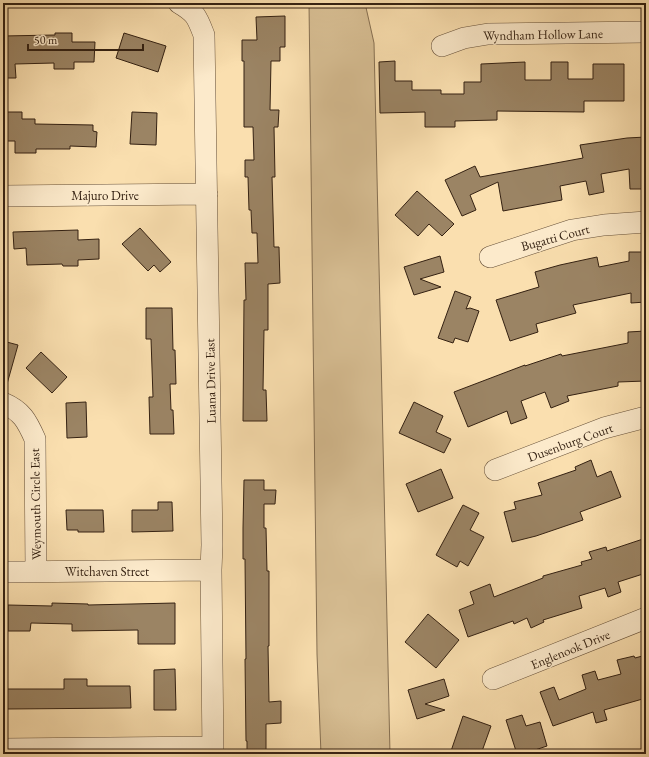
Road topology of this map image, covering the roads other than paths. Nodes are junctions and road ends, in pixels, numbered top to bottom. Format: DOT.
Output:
graph roads {
  1 [pos="186,7"];
  2 [pos="646,32"];
  3 [pos="442,46"];
  4 [pos="207,194"];
  5 [pos="3,196"];
  6 [pos="646,222"];
  7 [pos="490,257"];
  8 [pos="3,402"];
  9 [pos="646,417"];
  10 [pos="495,470"];
  11 [pos="211,570"];
  12 [pos="36,571"];
  13 [pos="3,572"];
  14 [pos="646,618"];
  15 [pos="493,679"];
  16 [pos="3,749"];
  17 [pos="213,750"];
  1 -- 4 [label="street, Luana Drive East"];
  2 -- 3 [label="street, Wyndham Hollow Lane"];
  4 -- 5 [label="street, Majuro Drive"];
  4 -- 11 [label="street, Luana Drive East"];
  6 -- 7 [label="street, Bugatti Court"];
  8 -- 12 [label="street, Weymouth Circle East"];
  9 -- 10 [label="street, Dusenburg Court"];
  11 -- 12 [label="street, Witchaven Street"];
  11 -- 17 [label="street, Luana Drive East"];
  12 -- 13 [label="street, Witchaven Street"];
  14 -- 15 [label="street, Englenook Drive"];
  16 -- 17 [label="street"];
}
